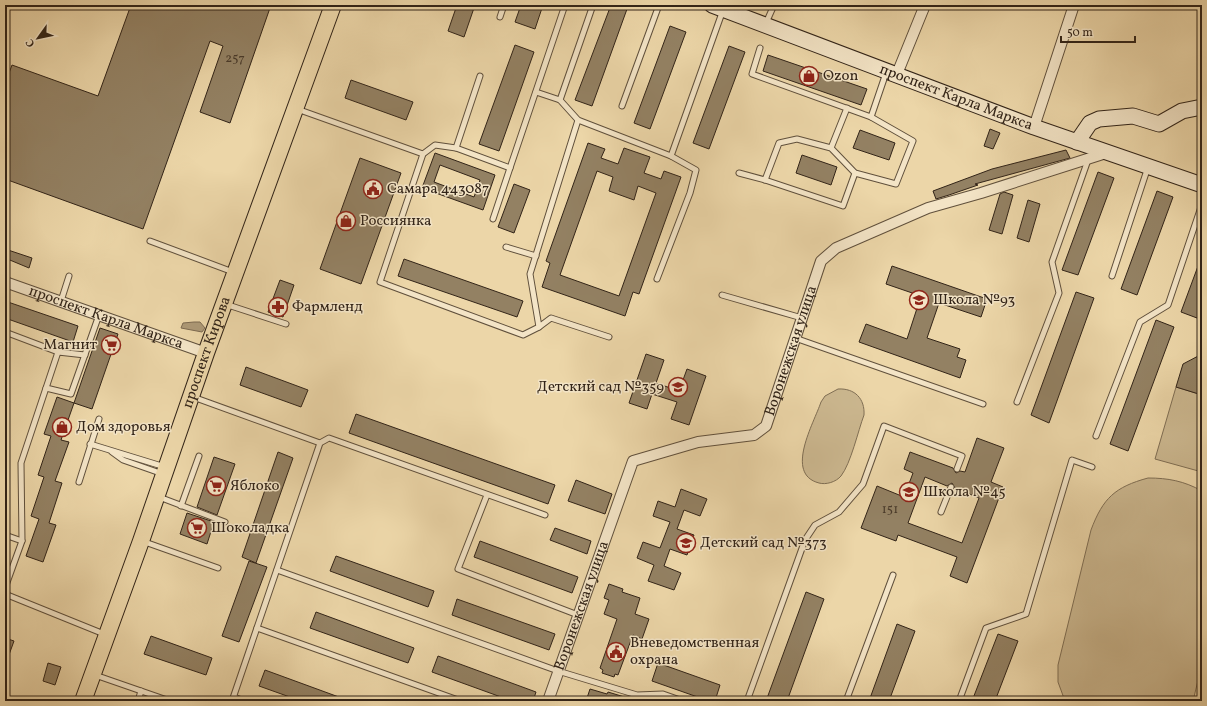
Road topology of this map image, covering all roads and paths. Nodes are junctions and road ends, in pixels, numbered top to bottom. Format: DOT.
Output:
graph roads {
  1 [pos="333,5"];
  2 [pos="504,5"];
  3 [pos="565,5"];
  4 [pos="593,5"];
  5 [pos="659,5"];
  6 [pos="774,5"];
  7 [pos="925,5"];
  8 [pos="1074,5"];
  9 [pos="718,7"];
  10 [pos="500,17"];
  11 [pos="766,24"];
  12 [pos="760,48"];
  13 [pos="892,72"];
  14 [pos="480,76"];
  15 [pos="536,92"];
  16 [pos="560,100"];
  17 [pos="622,106"];
  18 [pos="1202,107"];
  19 [pos="296,108"];
  20 [pos="846,108"];
  21 [pos="871,117"];
  22 [pos="578,120"];
  23 [pos="1034,127"];
  24 [pos="1077,142"];
  25 [pos="456,148"];
  26 [pos="832,148"];
  27 [pos="1106,153"];
  28 [pos="423,154"];
  29 [pos="671,156"];
  30 [pos="1088,160"];
  31 [pos="1148,166"];
  32 [pos="510,168"];
  33 [pos="739,173"];
  34 [pos="855,173"];
  35 [pos="765,180"];
  36 [pos="1202,185"];
  37 [pos="1202,204"];
  38 [pos="493,219"];
  39 [pos="150,241"];
  40 [pos="506,247"];
  41 [pos="536,256"];
  42 [pos="236,273"];
  43 [pos="69,276"];
  44 [pos="1112,276"];
  45 [pos="657,279"];
  46 [pos="5,282"];
  47 [pos="722,295"];
  48 [pos="61,301"];
  49 [pos="224,304"];
  50 [pos="99,314"];
  51 [pos="802,318"];
  52 [pos="286,324"];
  53 [pos="539,327"];
  54 [pos="5,332"];
  55 [pos="609,337"];
  56 [pos="795,338"];
  57 [pos="58,352"];
  58 [pos="206,353"];
  59 [pos="85,355"];
  60 [pos="46,388"];
  61 [pos="190,396"];
  62 [pos="1017,402"];
  63 [pos="983,404"];
  64 [pos="99,419"];
  65 [pos="1096,436"];
  66 [pos="320,443"];
  67 [pos="90,444"];
  68 [pos="199,456"];
  69 [pos="1092,467"];
  70 [pos="957,470"];
  71 [pos="165,471"];
  72 [pos="79,482"];
  73 [pos="951,487"];
  74 [pos="487,495"];
  75 [pos="156,496"];
  76 [pos="181,506"];
  77 [pos="941,512"];
  78 [pos="545,515"];
  79 [pos="225,522"];
  80 [pos="5,535"];
  81 [pos="22,541"];
  82 [pos="141,541"];
  83 [pos="218,568"];
  84 [pos="277,570"];
  85 [pos="893,575"];
  86 [pos="5,588"];
  87 [pos="5,594"];
  88 [pos="578,614"];
  89 [pos="257,628"];
  90 [pos="107,635"];
  91 [pos="558,671"];
  92 [pos="93,674"];
  93 [pos="141,691"];
  94 [pos="233,699"];
  95 [pos="83,701"];
  96 [pos="138,701"];
  97 [pos="170,701"];
  98 [pos="244,701"];
  99 [pos="461,701"];
  100 [pos="548,701"];
  101 [pos="682,701"];
  102 [pos="747,701"];
  103 [pos="846,701"];
  104 [pos="959,701"];
  1 -- 19 [label="main road, проспект Кирова"];
  2 -- 10 [label="lane"];
  3 -- 15 [label="lane"];
  4 -- 16 [label="lane"];
  5 -- 17 [label="lane"];
  6 -- 11 [label="lane"];
  7 -- 13 [label="street"];
  8 -- 23 [label="street"];
  9 -- 11 [label="street, проспект Карла Маркса"];
  9 -- 29 [label="lane"];
  11 -- 13 [label="street, проспект Карла Маркса"];
  12 -- 20 [label="lane"];
  13 -- 21 [label="lane"];
  13 -- 23 [label="street, проспект Карла Маркса"];
  14 -- 25 [label="lane"];
  15 -- 16 [label="lane"];
  15 -- 32 [label="lane"];
  16 -- 22 [label="lane"];
  18 -- 24 [label="street"];
  19 -- 28 [label="lane"];
  19 -- 42 [label="main road, проспект Кирова"];
  20 -- 21 [label="lane"];
  20 -- 26 [label="lane"];
  21 -- 34 [label="lane"];
  22 -- 29 [label="lane"];
  22 -- 41 [label="lane"];
  23 -- 24 [label="street, проспект Карла Маркса"];
  24 -- 27 [label="street, проспект Карла Маркса"];
  25 -- 28 [label="lane"];
  25 -- 32 [label="lane"];
  26 -- 34 [label="lane"];
  26 -- 35 [label="lane"];
  27 -- 30 [label="street, Воронежская улица"];
  27 -- 31 [label="street, проспект Карла Маркса"];
  28 -- 53 [label="lane"];
  29 -- 45 [label="lane"];
  30 -- 51 [label="street, Воронежская улица"];
  30 -- 62 [label="lane"];
  31 -- 36 [label="street, проспект Карла Маркса"];
  31 -- 44 [label="lane"];
  32 -- 38 [label="lane"];
  33 -- 35 [label="lane"];
  34 -- 35 [label="lane"];
  37 -- 65 [label="lane"];
  39 -- 42 [label="lane"];
  40 -- 41 [label="lane"];
  41 -- 53 [label="lane"];
  42 -- 49 [label="main road, проспект Кирова"];
  43 -- 48 [label="lane"];
  46 -- 48 [label="street, проспект Карла Маркса"];
  47 -- 51 [label="lane"];
  48 -- 50 [label="street, проспект Карла Маркса"];
  49 -- 52 [label="lane"];
  49 -- 58 [label="main road, проспект Кирова"];
  50 -- 58 [label="street, проспект Карла Маркса"];
  50 -- 59 [label="lane"];
  51 -- 56 [label="street, Воронежская улица"];
  53 -- 55 [label="lane"];
  54 -- 57 [label="lane"];
  56 -- 63 [label="lane"];
  56 -- 88 [label="street, Воронежская улица"];
  57 -- 59 [label="lane"];
  57 -- 60 [label="lane"];
  58 -- 61 [label="main road, проспект Кирова"];
  59 -- 60 [label="lane"];
  60 -- 81 [label="lane"];
  61 -- 66 [label="lane"];
  61 -- 71 [label="main road, проспект Кирова"];
  64 -- 67 [label="lane"];
  66 -- 74 [label="lane"];
  66 -- 84 [label="lane"];
  67 -- 71 [label="lane"];
  67 -- 72 [label="lane"];
  68 -- 76 [label="lane"];
  69 -- 104 [label="lane"];
  70 -- 102 [label="lane"];
  71 -- 75 [label="main road, проспект Кирова"];
  73 -- 77 [label="lane"];
  74 -- 78 [label="lane"];
  74 -- 88 [label="lane"];
  75 -- 76 [label="lane"];
  75 -- 82 [label="main road, проспект Кирова"];
  76 -- 79 [label="lane"];
  80 -- 81 [label="lane"];
  81 -- 86 [label="lane"];
  82 -- 83 [label="lane"];
  82 -- 90 [label="main road, проспект Кирова"];
  84 -- 89 [label="lane"];
  84 -- 91 [label="lane"];
  85 -- 103 [label="lane"];
  87 -- 90 [label="lane"];
  88 -- 91 [label="street, Воронежская улица"];
  89 -- 94 [label="lane"];
  89 -- 99 [label="lane"];
  90 -- 92 [label="main road, проспект Кирова"];
  91 -- 100 [label="street, Воронежская улица"];
  91 -- 101 [label="lane"];
  92 -- 93 [label="lane"];
  92 -- 95 [label="main road, проспект Кирова"];
  93 -- 96 [label="lane"];
  93 -- 97 [label="lane"];
  94 -- 98 [label="lane"];
}
